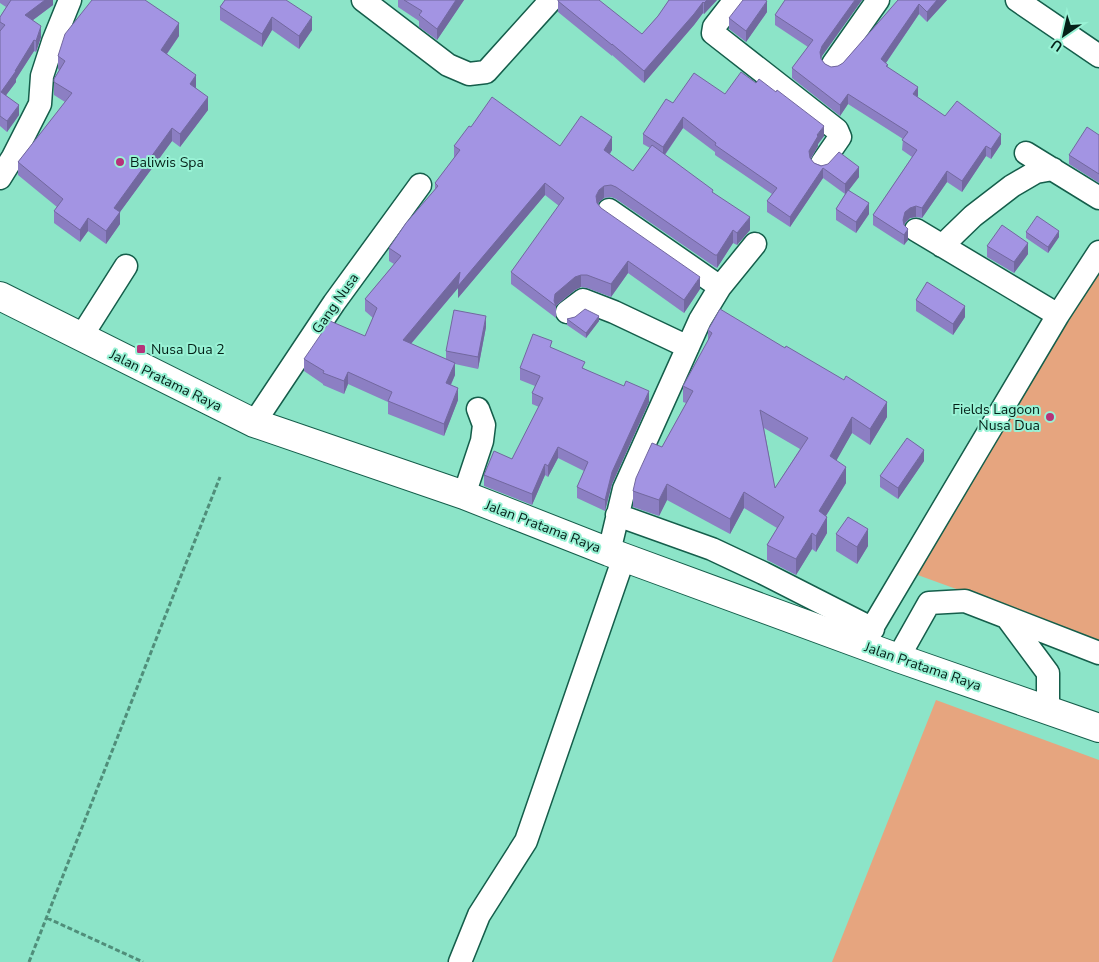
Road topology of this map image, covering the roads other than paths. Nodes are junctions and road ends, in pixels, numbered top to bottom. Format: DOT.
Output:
graph roads {
  1 [pos="70,0"];
  2 [pos="363,0"];
  3 [pos="551,0"];
  4 [pos="735,0"];
  5 [pos="878,0"];
  6 [pos="1017,0"];
  7 [pos="1099,56"];
  8 [pos="833,64"];
  9 [pos="1026,153"];
  10 [pos="822,163"];
  11 [pos="1053,169"];
  12 [pos="0,178"];
  13 [pos="420,185"];
  14 [pos="1099,198"];
  15 [pos="609,210"];
  16 [pos="916,230"];
  17 [pos="755,244"];
  18 [pos="942,246"];
  19 [pos="1099,252"];
  20 [pos="126,266"];
  21 [pos="720,287"];
  22 [pos="0,296"];
  23 [pos="567,312"];
  24 [pos="1058,315"];
  25 [pos="81,337"];
  26 [pos="688,347"];
  27 [pos="478,409"];
  28 [pos="254,423"];
  29 [pos="464,495"];
  30 [pos="617,515"];
  31 [pos="616,554"];
  32 [pos="1007,618"];
  33 [pos="868,637"];
  34 [pos="1099,653"];
  35 [pos="898,658"];
  36 [pos="1048,710"];
  37 [pos="1099,728"];
  38 [pos="460,962"];
  1 -- 12 [label="street"];
  2 -- 3 [label="street"];
  4 -- 10 [label="street"];
  5 -- 8 [label="street"];
  6 -- 7 [label="street"];
  9 -- 11 [label="street"];
  11 -- 14 [label="street"];
  11 -- 18 [label="street"];
  13 -- 28 [label="street, Gang Nusa"];
  15 -- 21 [label="street"];
  16 -- 18 [label="street"];
  17 -- 21 [label="street"];
  18 -- 24 [label="street"];
  19 -- 24 [label="street"];
  20 -- 25 [label="street"];
  21 -- 26 [label="street"];
  22 -- 25 [label="main road, Jalan Pratama Raya"];
  23 -- 26 [label="street"];
  24 -- 33 [label="street"];
  25 -- 28 [label="main road, Jalan Pratama Raya"];
  26 -- 30 [label="street"];
  27 -- 29 [label="street"];
  28 -- 29 [label="main road, Jalan Pratama Raya"];
  29 -- 31 [label="main road, Jalan Pratama Raya"];
  30 -- 31 [label="street"];
  30 -- 33 [label="street"];
  31 -- 33 [label="main road, Jalan Pratama Raya"];
  31 -- 38 [label="street"];
  32 -- 34 [label="street"];
  32 -- 35 [label="street"];
  32 -- 36 [label="street"];
  33 -- 35 [label="main road, Jalan Pratama Raya"];
  35 -- 36 [label="main road, Jalan Pratama Raya"];
  36 -- 37 [label="main road, Jalan Pratama Raya"];
}
